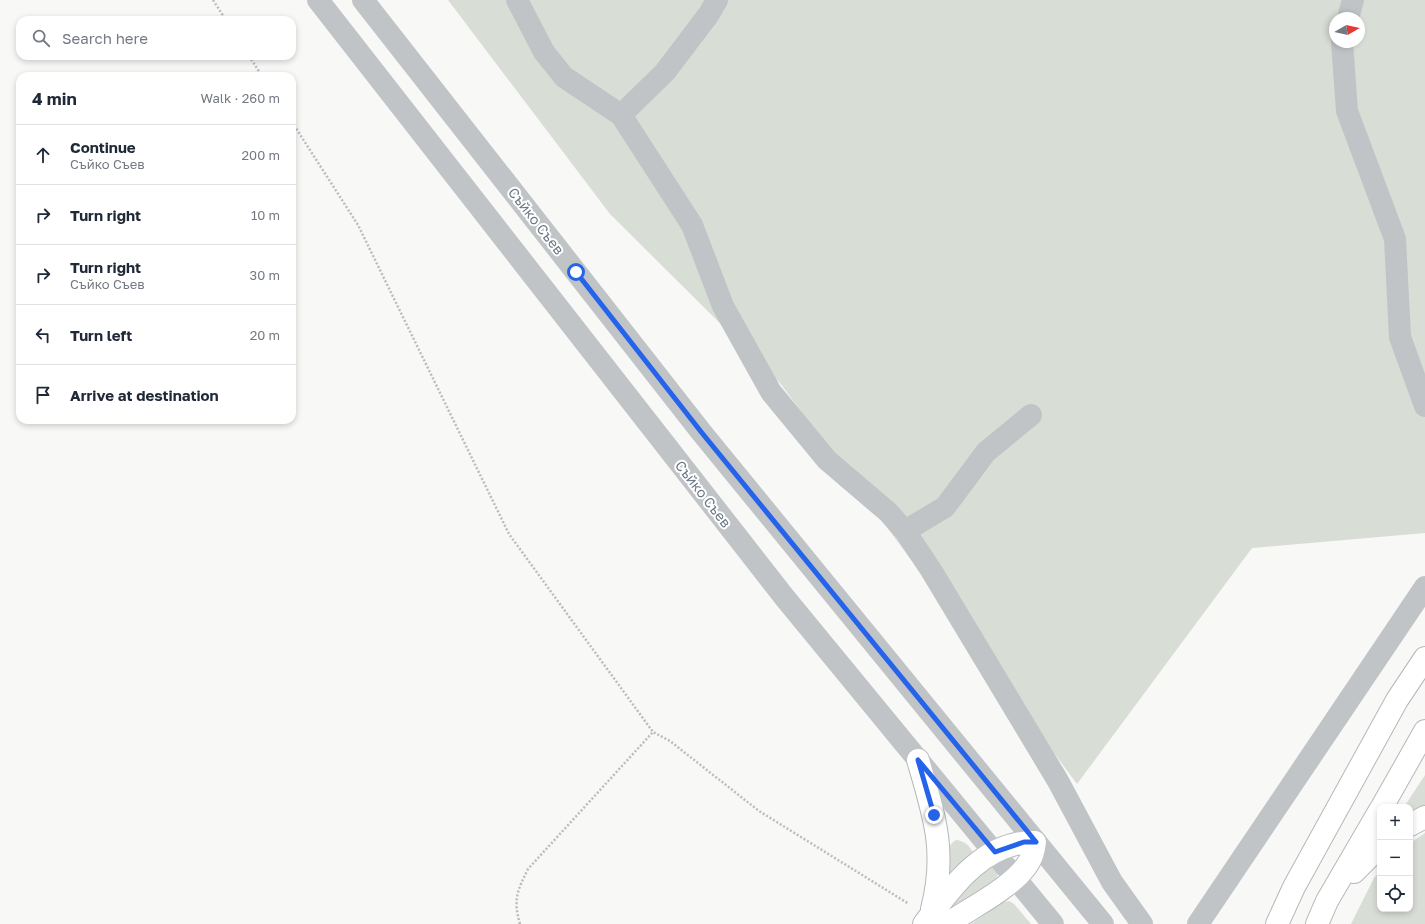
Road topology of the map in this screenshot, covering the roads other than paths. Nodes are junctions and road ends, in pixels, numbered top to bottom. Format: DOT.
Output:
graph roads {
  1 [pos="318,0"];
  2 [pos="363,0"];
  3 [pos="517,0"];
  4 [pos="717,0"];
  5 [pos="1353,0"];
  6 [pos="1350,12"];
  7 [pos="1342,48"];
  8 [pos="621,115"];
  9 [pos="1425,406"];
  10 [pos="1031,415"];
  11 [pos="905,531"];
  12 [pos="1425,588"];
  13 [pos="1425,658"];
  14 [pos="1425,731"];
  15 [pos="918,760"];
  16 [pos="1384,804"];
  17 [pos="1377,815"];
  18 [pos="1425,817"];
  19 [pos="1413,823"];
  20 [pos="1036,842"];
  21 [pos="1377,849"];
  22 [pos="995,852"];
  23 [pos="1016,878"];
  24 [pos="1328,901"];
  25 [pos="934,922"];
  26 [pos="1053,924"];
  27 [pos="1103,924"];
  28 [pos="1142,924"];
  29 [pos="1198,924"];
  30 [pos="1277,924"];
  31 [pos="1317,924"];
  1 -- 15 [label="street, Съйко Съев"];
  2 -- 20 [label="street, Съйко Съев"];
  3 -- 8 [label="street"];
  4 -- 8 [label="street"];
  5 -- 6 [label="street"];
  7 -- 9 [label="street"];
  8 -- 11 [label="street"];
  10 -- 11 [label="street"];
  11 -- 28 [label="street"];
  12 -- 29 [label="street"];
  13 -- 30 [label="main road"];
  14 -- 16 [label="main road"];
  15 -- 22 [label="street, Съйко Съев"];
  15 -- 25 [label="main road"];
  17 -- 24 [label="main road"];
  18 -- 19 [label="main road"];
  20 -- 22 [label="main road"];
  20 -- 23 [label="main road"];
  20 -- 27 [label="street, Съйко Съев"];
  21 -- 24 [label="main road"];
  22 -- 23 [label="street, Съйко Съев"];
  22 -- 25 [label="main road"];
  23 -- 25 [label="main road"];
  23 -- 26 [label="street, Съйко Съев"];
  24 -- 31 [label="main road"];
}
